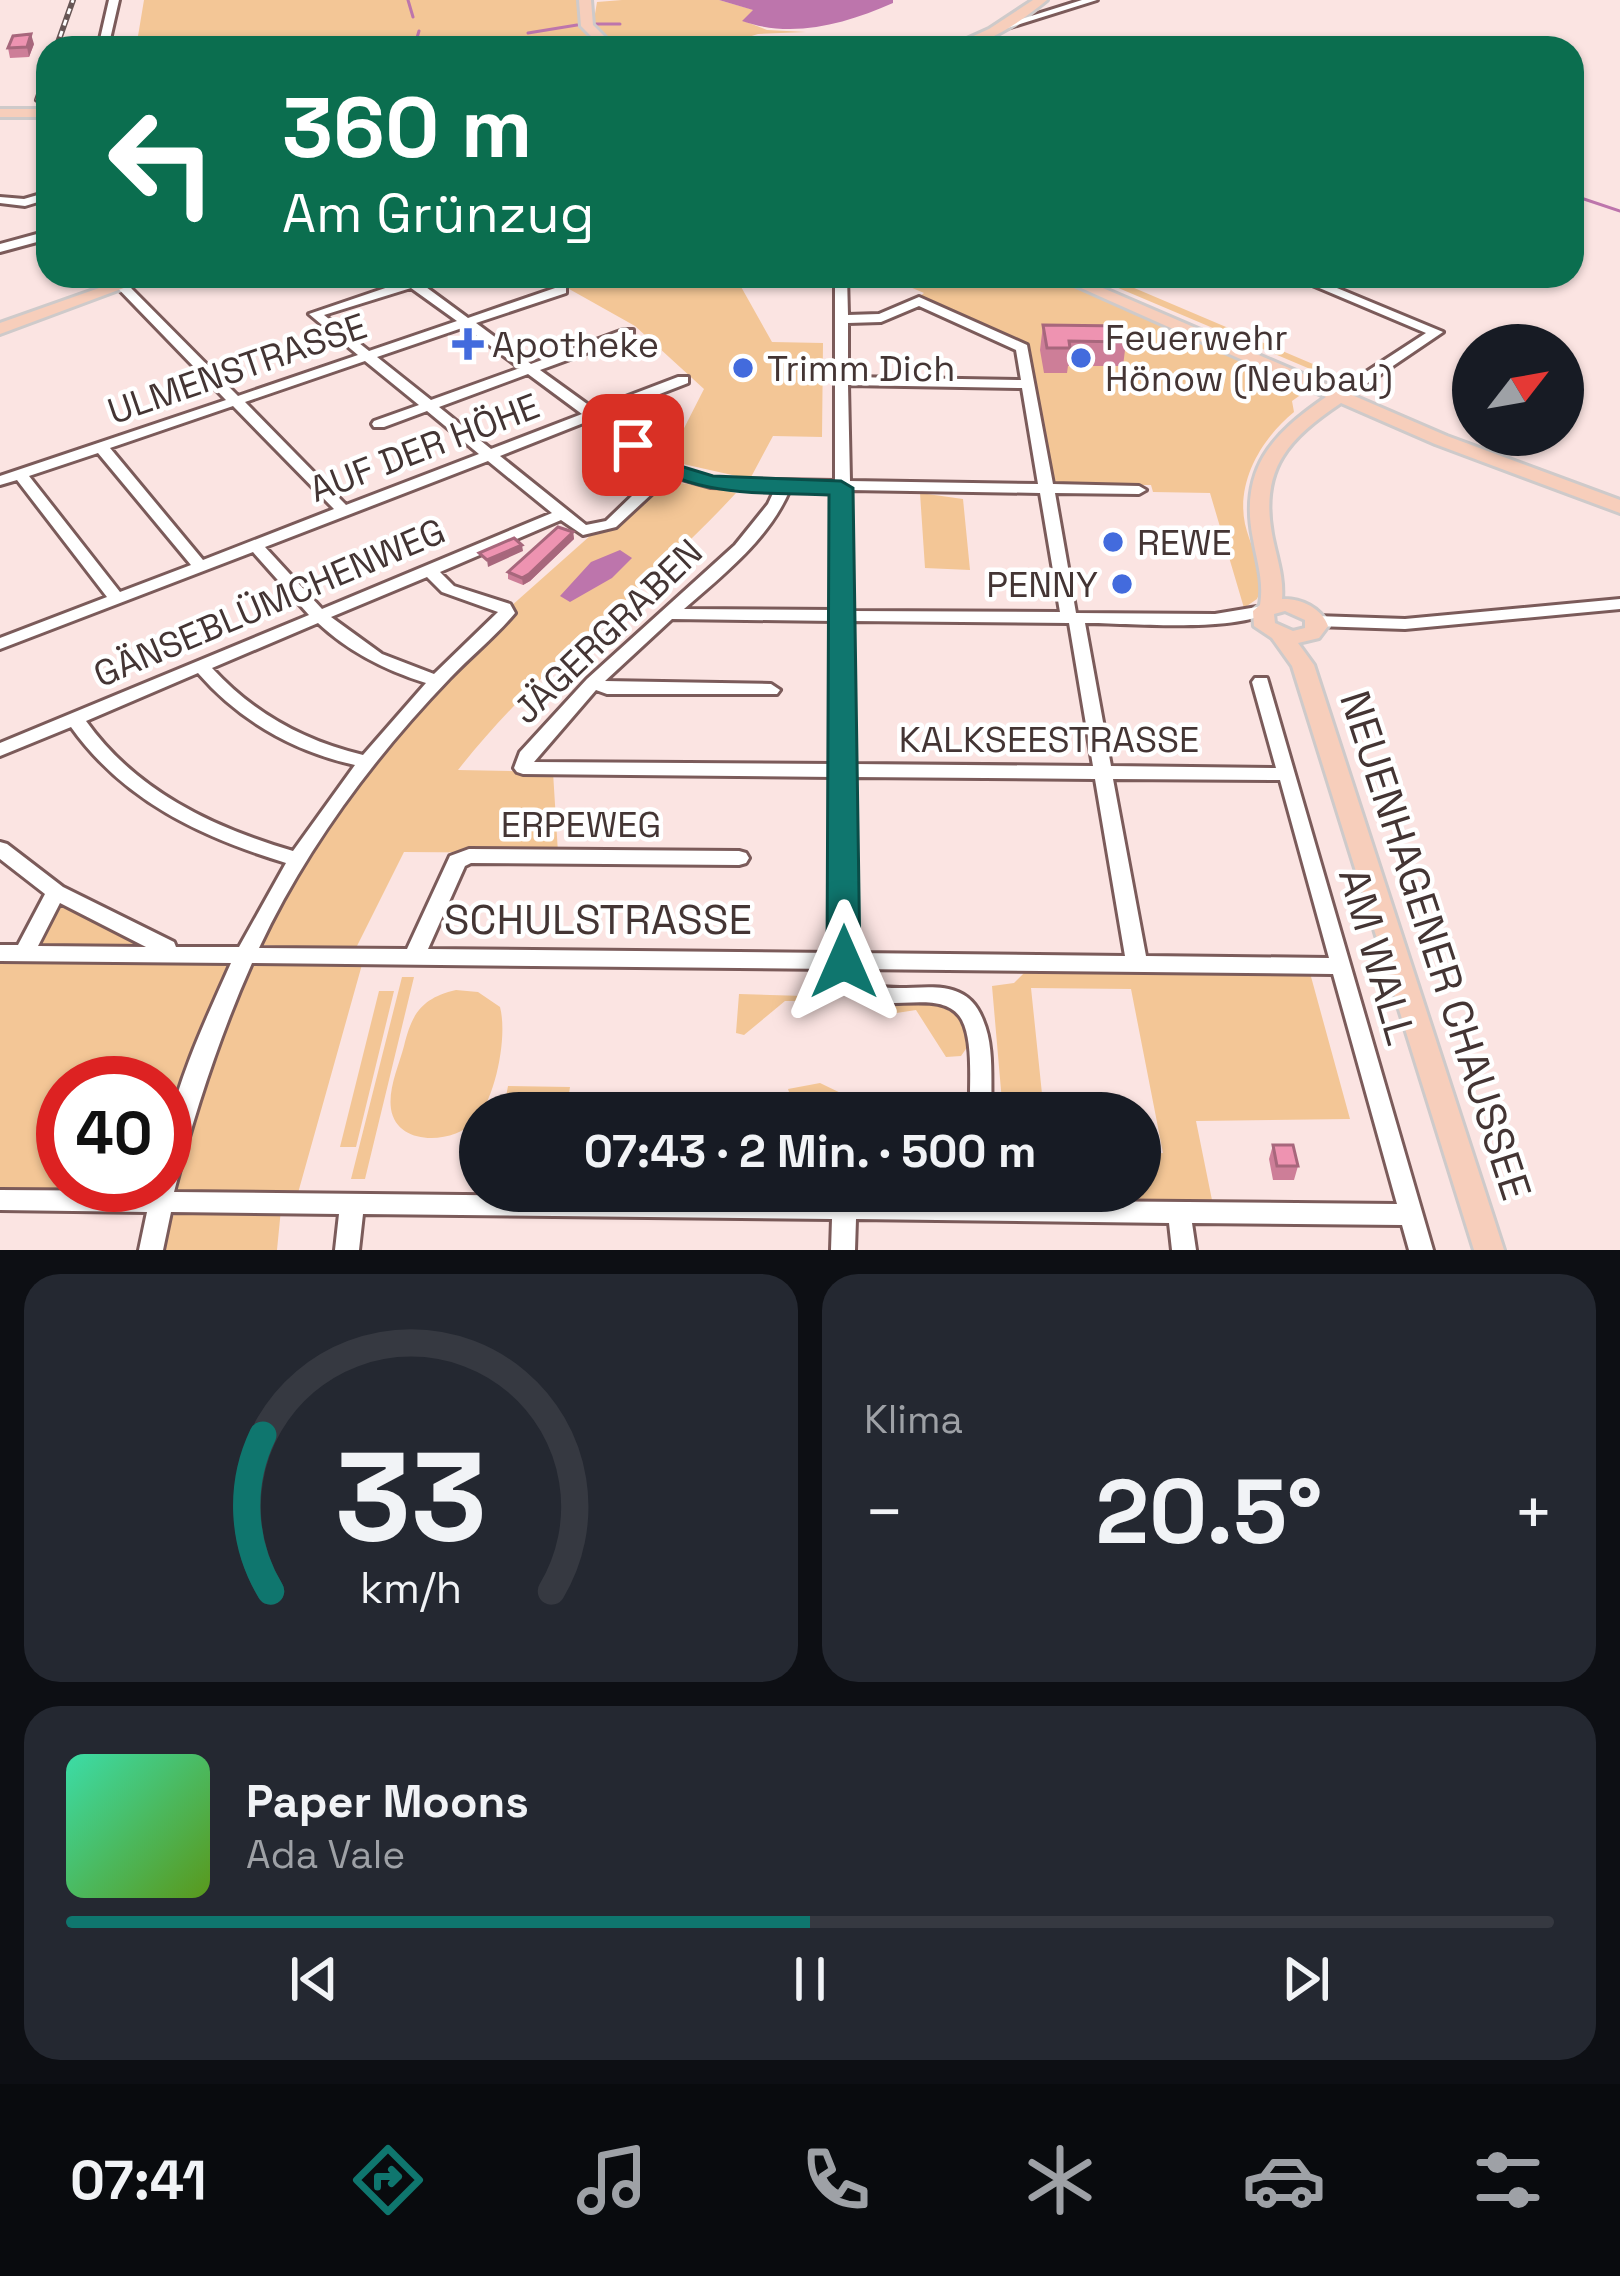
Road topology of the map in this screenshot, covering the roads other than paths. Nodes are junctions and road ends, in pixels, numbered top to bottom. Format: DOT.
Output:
graph roads {
  1 [pos="114,0"];
  2 [pos="585,0"];
  3 [pos="1041,0"];
  4 [pos="1092,0"];
  5 [pos="1001,28"];
  6 [pos="106,36"];
  7 [pos="597,36"];
  8 [pos="982,36"];
  9 [pos="0,113"];
  10 [pos="36,113"];
  11 [pos="36,194"];
  12 [pos="0,199"];
  13 [pos="34,201"];
  14 [pos="36,203"];
  15 [pos="36,238"];
  16 [pos="0,248"];
  17 [pos="100,288"];
  18 [pos="124,288"];
  19 [pos="383,288"];
  20 [pos="419,288"];
  21 [pos="842,288"];
  22 [pos="1091,288"];
  23 [pos="1110,288"];
  24 [pos="1327,288"];
  25 [pos="562,290"];
  26 [pos="841,319"];
  27 [pos="467,323"];
  28 [pos="0,329"];
  29 [pos="628,333"];
  30 [pos="368,356"];
  31 [pos="530,369"];
  32 [pos="683,380"];
  33 [pos="841,381"];
  34 [pos="1029,383"];
  35 [pos="1343,393"];
  36 [pos="235,400"];
  37 [pos="429,406"];
  38 [pos="592,415"];
  39 [pos="380,424"];
  40 [pos="100,446"];
  41 [pos="489,455"];
  42 [pos="668,470"];
  43 [pos="20,474"];
  44 [pos="0,481"];
  45 [pos="783,487"];
  46 [pos="841,488"];
  47 [pos="1046,490"];
  48 [pos="1139,490"];
  49 [pos="1620,497"];
  50 [pos="1620,507"];
  51 [pos="343,510"];
  52 [pos="560,511"];
  53 [pos="255,545"];
  54 [pos="1270,562"];
  55 [pos="200,566"];
  56 [pos="429,570"];
  57 [pos="117,599"];
  58 [pos="1620,604"];
  59 [pos="1295,605"];
  60 [pos="669,614"];
  61 [pos="843,616"];
  62 [pos="318,618"];
  63 [pos="1073,618"];
  64 [pos="1270,620"];
  65 [pos="1311,628"];
  66 [pos="0,644"];
  67 [pos="1303,665"];
  68 [pos="201,666"];
  69 [pos="433,680"];
  70 [pos="1261,682"];
  71 [pos="593,683"];
  72 [pos="771,690"];
  73 [pos="75,719"];
  74 [pos="0,751"];
  75 [pos="362,761"];
  76 [pos="523,768"];
  77 [pos="842,771"];
  78 [pos="1104,773"];
  79 [pos="1286,774"];
  80 [pos="2,854"];
  81 [pos="739,857"];
  82 [pos="297,859"];
  83 [pos="56,892"];
  84 [pos="0,953"];
  85 [pos="24,953"];
  86 [pos="165,955"];
  87 [pos="242,957"];
  88 [pos="414,957"];
  89 [pos="844,962"];
  90 [pos="1137,964"];
  91 [pos="1340,966"];
  92 [pos="192,1084"];
  93 [pos="979,1092"];
  94 [pos="192,1192"];
  95 [pos="36,1198"];
  96 [pos="0,1200"];
  97 [pos="459,1205"];
  98 [pos="352,1206"];
  99 [pos="159,1212"];
  100 [pos="844,1212"];
  101 [pos="1151,1212"];
  102 [pos="1179,1213"];
  103 [pos="1411,1215"];
  104 [pos="152,1250"];
  105 [pos="347,1250"];
  106 [pos="843,1250"];
  107 [pos="1184,1250"];
  108 [pos="1421,1250"];
  109 [pos="1489,1250"];
  1 -- 6 [label="street"];
  2 -- 7 [label="main road"];
  3 -- 5 [label="main road"];
  4 -- 5 [label="street"];
  5 -- 8 [label="main road"];
  9 -- 10 [label="main road"];
  11 -- 12 [label="street"];
  12 -- 13 [label="street"];
  13 -- 14 [label="street"];
  15 -- 16 [label="street"];
  17 -- 28 [label="main road"];
  18 -- 36 [label="street"];
  19 -- 30 [label="street"];
  20 -- 27 [label="street"];
  21 -- 26 [label="street"];
  22 -- 35 [label="main road"];
  23 -- 35 [label="main road"];
  24 -- 35 [label="street"];
  25 -- 27 [label="street, ULMENSTRASSE"];
  26 -- 33 [label="street"];
  26 -- 34 [label="street"];
  27 -- 30 [label="street, ULMENSTRASSE"];
  27 -- 31 [label="street"];
  29 -- 31 [label="street"];
  30 -- 36 [label="street, ULMENSTRASSE"];
  30 -- 37 [label="street"];
  31 -- 37 [label="street"];
  31 -- 38 [label="street"];
  32 -- 38 [label="street, AUF DER HÖHE"];
  33 -- 34 [label="street"];
  33 -- 46 [label="street"];
  34 -- 47 [label="street"];
  35 -- 49 [label="main road"];
  35 -- 50 [label="main road"];
  35 -- 54 [label="main road"];
  36 -- 40 [label="street, ULMENSTRASSE"];
  36 -- 51 [label="street"];
  37 -- 39 [label="street"];
  37 -- 41 [label="street"];
  38 -- 41 [label="street, AUF DER HÖHE"];
  38 -- 42 [label="street"];
  40 -- 43 [label="street, ULMENSTRASSE"];
  40 -- 55 [label="street"];
  41 -- 51 [label="street, AUF DER HÖHE"];
  41 -- 52 [label="street"];
  42 -- 45 [label="street"];
  42 -- 52 [label="street"];
  43 -- 44 [label="street, ULMENSTRASSE"];
  43 -- 57 [label="street"];
  45 -- 46 [label="street"];
  45 -- 60 [label="street, JÄGERGRABEN"];
  46 -- 47 [label="street"];
  46 -- 61 [label="street"];
  47 -- 48 [label="street"];
  47 -- 63 [label="street"];
  51 -- 53 [label="street, AUF DER HÖHE"];
  52 -- 56 [label="street, GÄNSEBLÜMCHENWEG"];
  53 -- 55 [label="street, AUF DER HÖHE"];
  53 -- 62 [label="street"];
  54 -- 59 [label="main road"];
  54 -- 64 [label="main road"];
  55 -- 57 [label="street, AUF DER HÖHE"];
  56 -- 62 [label="street, GÄNSEBLÜMCHENWEG"];
  56 -- 69 [label="street"];
  57 -- 66 [label="street, AUF DER HÖHE"];
  58 -- 65 [label="street"];
  59 -- 64 [label="main road"];
  59 -- 65 [label="main road"];
  60 -- 61 [label="street"];
  60 -- 71 [label="street, JÄGERGRABEN"];
  61 -- 63 [label="street"];
  61 -- 77 [label="street"];
  62 -- 68 [label="street, GÄNSEBLÜMCHENWEG"];
  62 -- 69 [label="street"];
  63 -- 64 [label="street"];
  63 -- 78 [label="street"];
  64 -- 65 [label="main road"];
  64 -- 67 [label="main road, NEUENHAGENER CHAUSSEE"];
  65 -- 67 [label="main road, NEUENHAGENER CHAUSSEE"];
  67 -- 109 [label="main road, NEUENHAGENER CHAUSSEE"];
  68 -- 73 [label="street, GÄNSEBLÜMCHENWEG"];
  68 -- 75 [label="street"];
  69 -- 75 [label="street"];
  70 -- 79 [label="street, AM WALL"];
  71 -- 72 [label="street"];
  71 -- 76 [label="street, JÄGERGRABEN"];
  73 -- 74 [label="street, GÄNSEBLÜMCHENWEG"];
  73 -- 82 [label="street"];
  75 -- 82 [label="street"];
  76 -- 77 [label="street, KALKSEESTRASSE"];
  77 -- 78 [label="street, KALKSEESTRASSE"];
  77 -- 89 [label="street"];
  78 -- 79 [label="street, KALKSEESTRASSE"];
  78 -- 90 [label="street"];
  79 -- 91 [label="street, AM WALL"];
  80 -- 83 [label="street"];
  81 -- 88 [label="street, ERPEWEG"];
  82 -- 87 [label="street"];
  83 -- 85 [label="street"];
  83 -- 86 [label="street"];
  84 -- 85 [label="street, SCHULSTRASSE"];
  85 -- 86 [label="street, SCHULSTRASSE"];
  86 -- 87 [label="street, SCHULSTRASSE"];
  87 -- 88 [label="street, SCHULSTRASSE"];
  87 -- 92 [label="street"];
  88 -- 89 [label="street, SCHULSTRASSE"];
  89 -- 90 [label="street, SCHULSTRASSE"];
  89 -- 93 [label="street"];
  90 -- 91 [label="street, SCHULSTRASSE"];
  91 -- 103 [label="street, AM WALL"];
  94 -- 98 [label="street"];
  95 -- 96 [label="street"];
  97 -- 98 [label="street"];
  98 -- 105 [label="street"];
  99 -- 104 [label="street"];
  100 -- 106 [label="street"];
  101 -- 102 [label="street"];
  102 -- 103 [label="street"];
  102 -- 107 [label="street"];
  103 -- 108 [label="street, AM WALL"];
}
